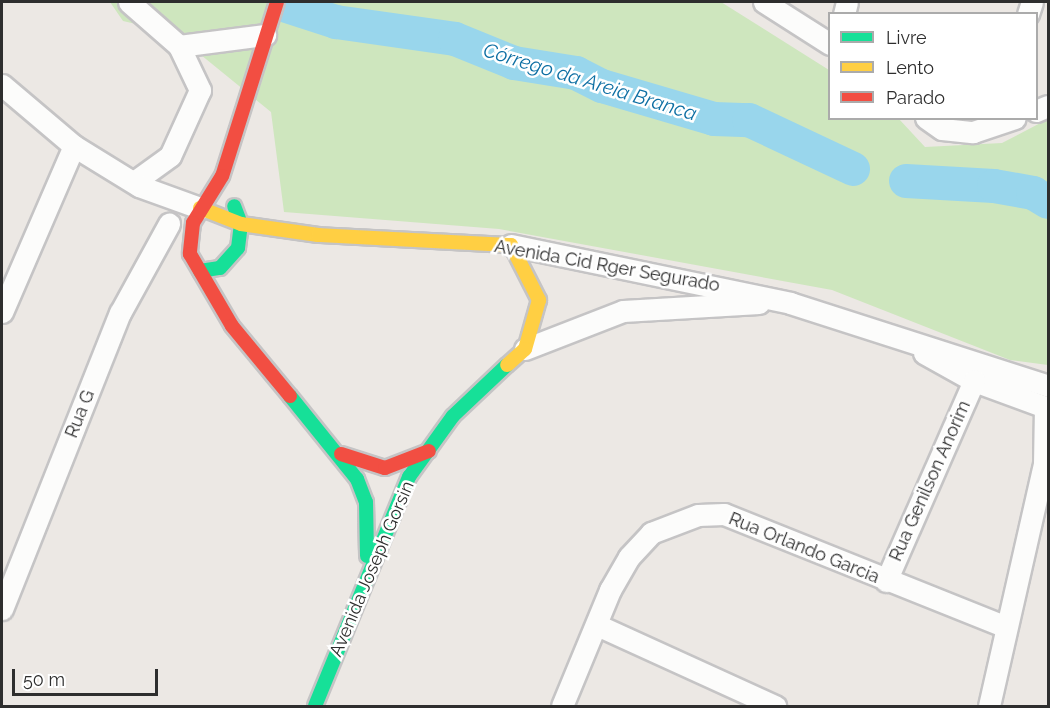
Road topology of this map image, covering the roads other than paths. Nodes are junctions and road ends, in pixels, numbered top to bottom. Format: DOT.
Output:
graph roads {
  1 [pos="129,2"];
  2 [pos="277,2"];
  3 [pos="764,2"];
  4 [pos="265,35"];
  5 [pos="828,43"];
  6 [pos="179,46"];
  7 [pos="2,86"];
  8 [pos="929,120"];
  9 [pos="1009,120"];
  10 [pos="74,146"];
  11 [pos="222,176"];
  12 [pos="136,184"];
  13 [pos="200,208"];
  14 [pos="169,224"];
  15 [pos="241,224"];
  16 [pos="511,244"];
  17 [pos="195,262"];
  18 [pos="658,274"];
  19 [pos="789,303"];
  20 [pos="654,307"];
  21 [pos="2,312"];
  22 [pos="895,337"];
  23 [pos="525,349"];
  24 [pos="974,381"];
  25 [pos="1048,386"];
  26 [pos="1047,408"];
  27 [pos="429,451"];
  28 [pos="341,454"];
  29 [pos="886,581"];
  30 [pos="366,583"];
  31 [pos="2,609"];
  32 [pos="597,626"];
  33 [pos="1006,627"];
  34 [pos="315,706"];
  35 [pos="562,706"];
  36 [pos="775,706"];
  37 [pos="988,706"];
  1 -- 6 [label="street"];
  2 -- 4 [label="street"];
  3 -- 5 [label="street"];
  4 -- 6 [label="street"];
  4 -- 11 [label="street"];
  6 -- 12 [label="street"];
  7 -- 10 [label="street"];
  8 -- 9 [label="street"];
  10 -- 12 [label="street"];
  10 -- 21 [label="street"];
  11 -- 13 [label="street"];
  11 -- 15 [label="street"];
  12 -- 13 [label="street"];
  12 -- 14 [label="street"];
  13 -- 15 [label="street, Avenida Cid Rger Segurado"];
  13 -- 17 [label="street"];
  14 -- 17 [label="street"];
  14 -- 31 [label="street, Rua G"];
  15 -- 16 [label="street, Avenida Cid Rger Segurado"];
  15 -- 17 [label="street"];
  16 -- 18 [label="street, Avenida Cid Rger Segurado"];
  16 -- 23 [label="street"];
  17 -- 28 [label="street"];
  18 -- 19 [label="street, Avenida Cid Rger Segurado"];
  18 -- 20 [label="street"];
  19 -- 20 [label="street, Avenida Joseph Gorsin"];
  19 -- 22 [label="street, Avenida Cid Rger Segurado"];
  20 -- 23 [label="street, Avenida Joseph Gorsin"];
  22 -- 24 [label="street"];
  22 -- 25 [label="street"];
  23 -- 27 [label="street, Avenida Joseph Gorsin"];
  24 -- 26 [label="street"];
  24 -- 29 [label="street, Rua Genilson Anorim"];
  26 -- 33 [label="street"];
  27 -- 28 [label="street"];
  27 -- 30 [label="street, Avenida Joseph Gorsin"];
  28 -- 30 [label="street"];
  29 -- 32 [label="street, Rua Orlando Garcia"];
  29 -- 33 [label="street, Rua Orlando Garcia"];
  30 -- 34 [label="street, Avenida Joseph Gorsin"];
  32 -- 35 [label="street, Rua Orlando Garcia"];
  32 -- 36 [label="street"];
  33 -- 37 [label="street"];
}
